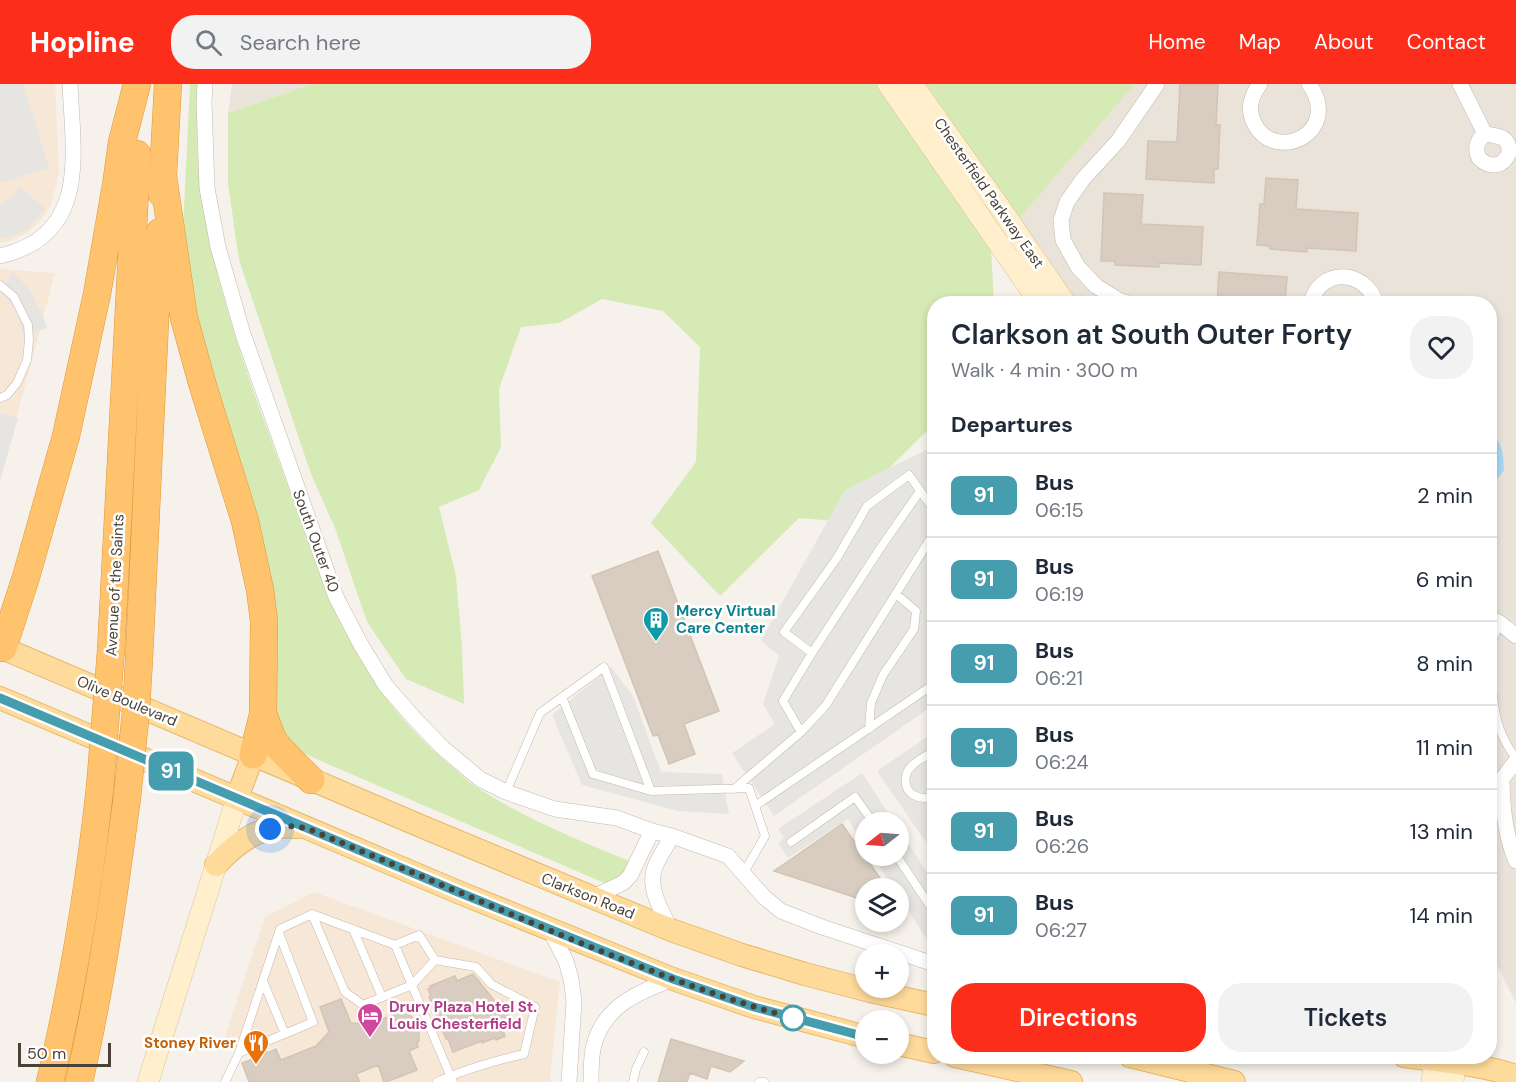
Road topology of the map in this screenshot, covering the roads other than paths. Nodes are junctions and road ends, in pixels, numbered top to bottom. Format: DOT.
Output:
graph roads {
  1 [pos="70,84"];
  2 [pos="138,84"];
  3 [pos="168,84"];
  4 [pos="205,84"];
  5 [pos="888,84"];
  6 [pos="912,84"];
  7 [pos="1260,84"];
  8 [pos="1309,84"];
  9 [pos="1460,84"];
  10 [pos="1156,85"];
  11 [pos="1485,134"];
  12 [pos="163,176"];
  13 [pos="0,256"];
  14 [pos="0,285"];
  15 [pos="1035,296"];
  16 [pos="1060,296"];
  17 [pos="1112,296"];
  18 [pos="1314,296"];
  19 [pos="1374,296"];
  20 [pos="0,398"];
  21 [pos="920,490"];
  22 [pos="927,500"];
  23 [pos="927,544"];
  24 [pos="26,577"];
  25 [pos="896,594"];
  26 [pos="0,599"];
  27 [pos="1497,622"];
  28 [pos="1516,636"];
  29 [pos="1,650"];
  30 [pos="812,652"];
  31 [pos="927,689"];
  32 [pos="562,697"];
  33 [pos="0,698"];
  34 [pos="263,714"];
  35 [pos="1497,724"];
  36 [pos="869,729"];
  37 [pos="801,732"];
  38 [pos="253,754"];
  39 [pos="927,756"];
  40 [pos="1516,759"];
  41 [pos="1497,777"];
  42 [pos="311,780"];
  43 [pos="1497,783"];
  44 [pos="734,789"];
  45 [pos="651,791"];
  46 [pos="506,792"];
  47 [pos="237,798"];
  48 [pos="927,799"];
  49 [pos="755,806"];
  50 [pos="866,812"];
  51 [pos="306,828"];
  52 [pos="652,831"];
  53 [pos="672,836"];
  54 [pos="791,842"];
  55 [pos="1516,861"];
  56 [pos="216,866"];
  57 [pos="903,866"];
  58 [pos="744,874"];
  59 [pos="591,898"];
  60 [pos="927,902"];
  61 [pos="312,914"];
  62 [pos="353,929"];
  63 [pos="549,930"];
  64 [pos="671,930"];
  65 [pos="279,933"];
  66 [pos="395,945"];
  67 [pos="435,960"];
  68 [pos="927,962"];
  69 [pos="673,979"];
  70 [pos="263,981"];
  71 [pos="412,985"];
  72 [pos="382,997"];
  73 [pos="927,1003"];
  74 [pos="285,1034"];
  75 [pos="855,1034"];
  76 [pos="909,1046"];
  77 [pos="927,1050"];
  78 [pos="239,1053"];
  79 [pos="645,1053"];
  80 [pos="1497,1062"];
  81 [pos="991,1064"];
  82 [pos="1162,1064"];
  83 [pos="1444,1067"];
  84 [pos="1515,1075"];
  85 [pos="452,1079"];
  86 [pos="50,1082"];
  87 [pos="79,1082"];
  88 [pos="148,1082"];
  89 [pos="225,1082"];
  90 [pos="437,1082"];
  91 [pos="569,1082"];
  92 [pos="591,1082"];
  93 [pos="633,1082"];
  94 [pos="1071,1082"];
  95 [pos="1234,1082"];
  1 -- 13 [label="street"];
  2 -- 24 [label="highway"];
  2 -- 86 [label="highway, Avenue of the Saints, bridge"];
  3 -- 12 [label="highway, Avenue of the Saints"];
  4 -- 46 [label="street, South Outer 40"];
  5 -- 15 [label="street, Chesterfield Parkway East"];
  6 -- 16 [label="street, Chesterfield Parkway East"];
  7 -- 8 [label="street"];
  9 -- 11 [label="street"];
  10 -- 17 [label="street"];
  12 -- 34 [label="highway"];
  12 -- 87 [label="highway, Avenue of the Saints, bridge"];
  14 -- 20 [label="lane"];
  18 -- 19 [label="street"];
  21 -- 22 [label="lane"];
  21 -- 30 [label="lane"];
  21 -- 30 [label="lane"];
  23 -- 25 [label="lane"];
  24 -- 26 [label="highway"];
  24 -- 29 [label="highway"];
  25 -- 36 [label="lane"];
  25 -- 37 [label="lane"];
  27 -- 28 [label="street"];
  29 -- 38 [label="main road, Olive Boulevard"];
  30 -- 37 [label="lane"];
  31 -- 36 [label="lane"];
  32 -- 45 [label="lane"];
  32 -- 45 [label="lane"];
  32 -- 46 [label="lane"];
  33 -- 47 [label="main road"];
  34 -- 38 [label="highway"];
  34 -- 42 [label="highway"];
  35 -- 40 [label="lane"];
  36 -- 49 [label="lane"];
  37 -- 44 [label="lane"];
  38 -- 42 [label="main road, Clarkson Road"];
  38 -- 47 [label="main road"];
  39 -- 48 [label="lane"];
  40 -- 41 [label="street"];
  42 -- 59 [label="main road, Clarkson Road"];
  43 -- 55 [label="street"];
  44 -- 45 [label="lane"];
  44 -- 49 [label="lane"];
  46 -- 52 [label="street, South Outer 40"];
  47 -- 51 [label="main road"];
  47 -- 56 [label="street"];
  49 -- 58 [label="lane"];
  50 -- 54 [label="lane"];
  51 -- 56 [label="main road"];
  51 -- 63 [label="main road"];
  52 -- 53 [label="street, South Outer 40"];
  52 -- 59 [label="street"];
  53 -- 58 [label="street, South Outer 40"];
  53 -- 64 [label="street"];
  56 -- 88 [label="street"];
  57 -- 60 [label="lane"];
  58 -- 68 [label="street, South Outer 40"];
  59 -- 64 [label="main road, Clarkson Road"];
  61 -- 62 [label="lane"];
  61 -- 65 [label="lane"];
  61 -- 72 [label="lane"];
  62 -- 66 [label="lane"];
  62 -- 72 [label="lane"];
  63 -- 69 [label="main road"];
  63 -- 91 [label="street"];
  64 -- 73 [label="main road, Clarkson Road"];
  65 -- 70 [label="lane"];
  65 -- 74 [label="lane"];
  66 -- 67 [label="lane"];
  66 -- 71 [label="lane"];
  67 -- 71 [label="lane"];
  67 -- 85 [label="lane"];
  69 -- 75 [label="main road"];
  69 -- 92 [label="street"];
  70 -- 74 [label="lane"];
  70 -- 78 [label="lane"];
  71 -- 72 [label="lane"];
  71 -- 85 [label="lane"];
  74 -- 78 [label="lane"];
  76 -- 77 [label="main road"];
  78 -- 89 [label="lane"];
  79 -- 93 [label="lane"];
  80 -- 84 [label="main road"];
  81 -- 94 [label="main road"];
  82 -- 95 [label="main road"];
  83 -- 84 [label="main road"];
  85 -- 90 [label="lane"];
}
